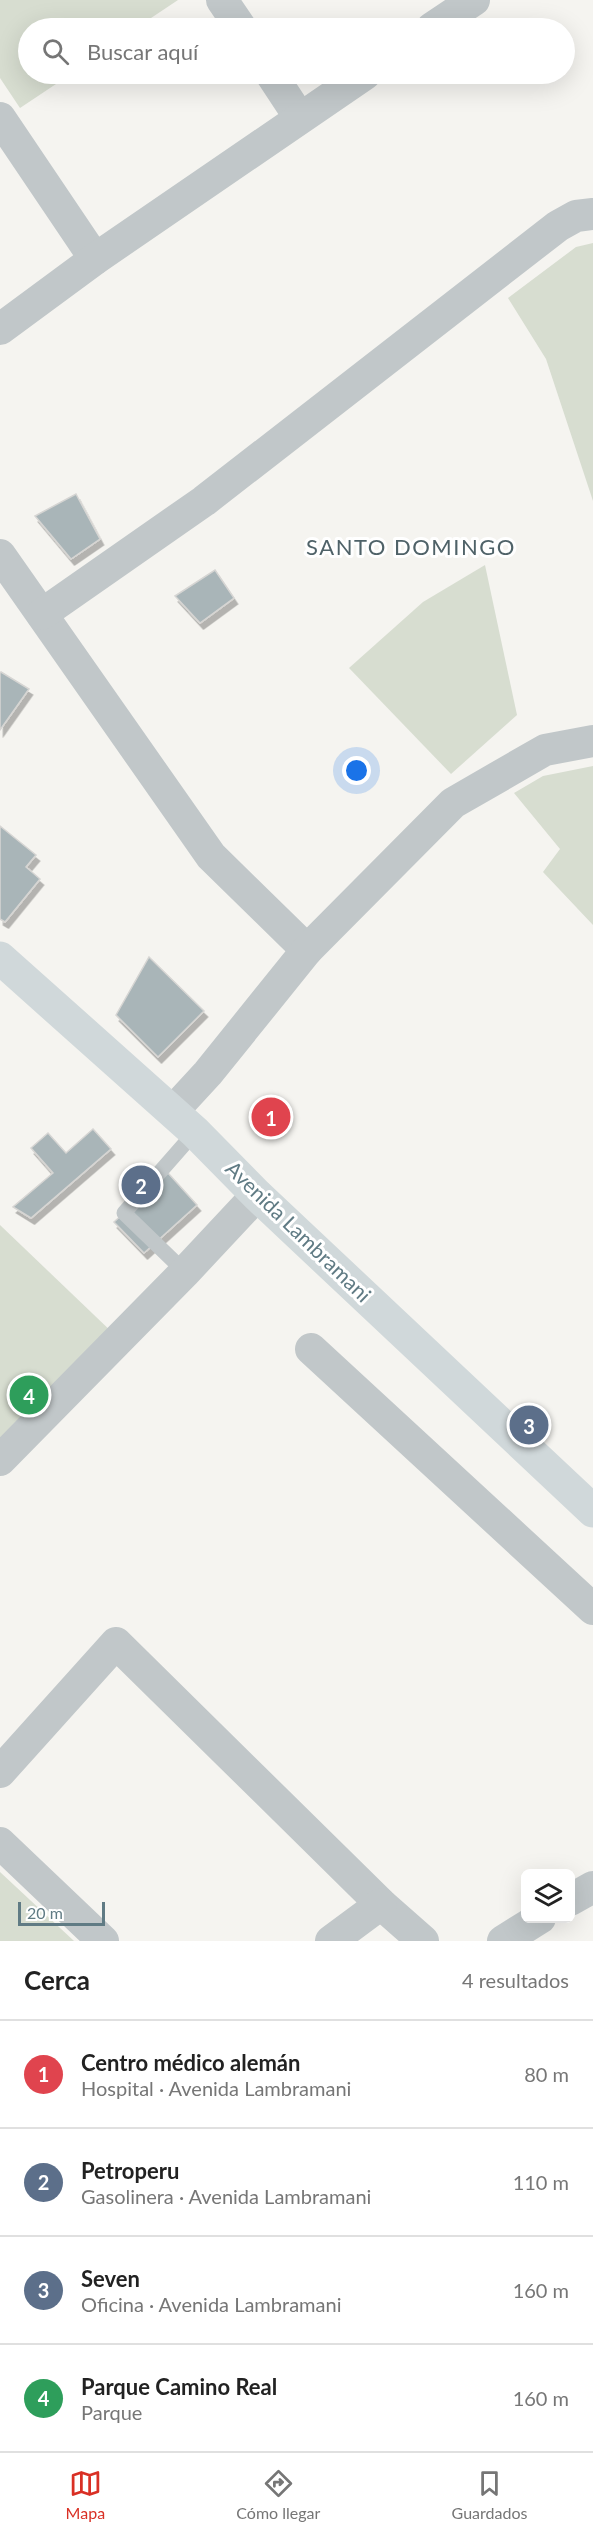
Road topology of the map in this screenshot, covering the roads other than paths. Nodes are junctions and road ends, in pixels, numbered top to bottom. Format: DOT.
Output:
graph roads {
  1 [pos="222,0"];
  2 [pos="474,0"];
  3 [pos="234,18"];
  4 [pos="447,18"];
  5 [pos="278,84"];
  6 [pos="350,84"];
  7 [pos="0,118"];
  8 [pos="300,118"];
  9 [pos="593,214"];
  10 [pos="95,259"];
  11 [pos="0,329"];
  12 [pos="0,555"];
  13 [pos="42,614"];
  14 [pos="593,741"];
  15 [pos="307,950"];
  16 [pos="0,958"];
  17 [pos="184,1122"];
  18 [pos="257,1195"];
  19 [pos="186,1272"];
  20 [pos="311,1349"];
  21 [pos="0,1460"];
  22 [pos="593,1511"];
  23 [pos="593,1609"];
  24 [pos="0,1772"];
  25 [pos="0,1843"];
  26 [pos="593,1887"];
  27 [pos="575,1897"];
  28 [pos="381,1904"];
  29 [pos="532,1923"];
  30 [pos="103,1941"];
  31 [pos="331,1941"];
  32 [pos="423,1941"];
  33 [pos="503,1941"];
  1 -- 3 [label="street"];
  2 -- 4 [label="street"];
  5 -- 8 [label="street"];
  6 -- 8 [label="street"];
  7 -- 10 [label="street"];
  8 -- 10 [label="street"];
  9 -- 13 [label="street"];
  10 -- 11 [label="street"];
  12 -- 13 [label="street"];
  13 -- 15 [label="street"];
  14 -- 15 [label="street"];
  15 -- 17 [label="street"];
  16 -- 17 [label="main road, Avenida Lambramani"];
  17 -- 18 [label="main road, Avenida Lambramani"];
  17 -- 19 [label="lane"];
  18 -- 19 [label="street"];
  18 -- 22 [label="main road, Avenida Lambramani"];
  19 -- 21 [label="street"];
  20 -- 23 [label="street"];
  24 -- 28 [label="street"];
  25 -- 30 [label="street"];
  26 -- 27 [label="street"];
  28 -- 31 [label="street"];
  28 -- 32 [label="street"];
  29 -- 33 [label="street"];
}
